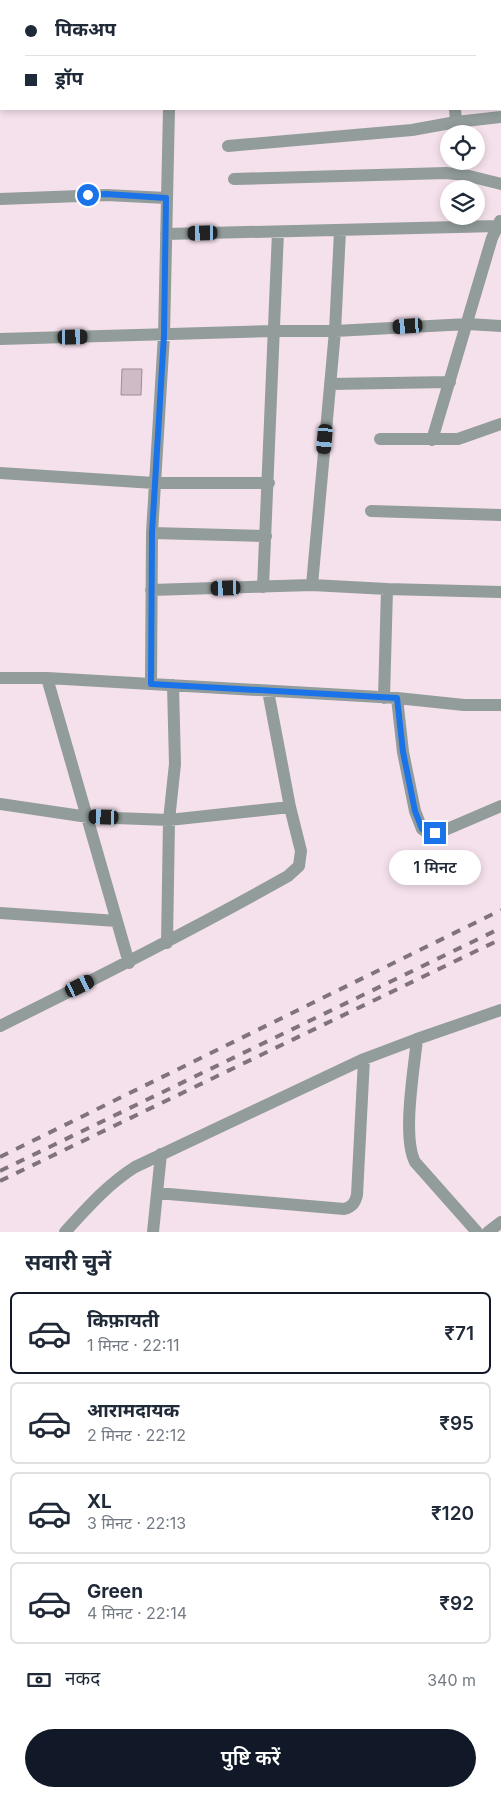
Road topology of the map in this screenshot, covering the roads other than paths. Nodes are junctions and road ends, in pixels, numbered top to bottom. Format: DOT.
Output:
graph roads {
  1 [pos="169,110"];
  2 [pos="456,115"];
  3 [pos="501,117"];
  4 [pos="228,146"];
  5 [pos="234,179"];
  6 [pos="501,184"];
  7 [pos="166,198"];
  8 [pos="0,199"];
  9 [pos="499,222"];
  10 [pos="340,230"];
  11 [pos="278,232"];
  12 [pos="166,234"];
  13 [pos="468,324"];
  14 [pos="501,326"];
  15 [pos="273,331"];
  16 [pos="335,331"];
  17 [pos="164,335"];
  18 [pos="0,339"];
  19 [pos="450,382"];
  20 [pos="330,384"];
  21 [pos="501,424"];
  22 [pos="380,439"];
  23 [pos="432,440"];
  24 [pos="0,473"];
  25 [pos="154,483"];
  26 [pos="269,483"];
  27 [pos="371,511"];
  28 [pos="501,515"];
  29 [pos="152,533"];
  30 [pos="266,536"];
  31 [pos="312,585"];
  32 [pos="263,587"];
  33 [pos="387,589"];
  34 [pos="151,590"];
  35 [pos="501,592"];
  36 [pos="0,678"];
  37 [pos="48,678"];
  38 [pos="151,684"];
  39 [pos="174,686"];
  40 [pos="268,691"];
  41 [pos="391,698"];
  42 [pos="501,706"];
  43 [pos="0,804"];
  44 [pos="501,806"];
  45 [pos="290,807"];
  46 [pos="88,817"];
  47 [pos="170,820"];
  48 [pos="0,913"];
  49 [pos="117,921"];
  50 [pos="167,943"];
  51 [pos="129,963"];
  52 [pos="499,1014"];
  53 [pos="0,1026"];
  54 [pos="417,1038"];
  55 [pos="364,1059"];
  56 [pos="161,1154"];
  57 [pos="157,1193"];
  58 [pos="501,1222"];
  59 [pos="65,1232"];
  60 [pos="153,1232"];
  61 [pos="477,1232"];
  62 [pos="488,1232"];
  1 -- 7 [label="street"];
  2 -- 3 [label="street"];
  2 -- 4 [label="street"];
  5 -- 6 [label="street"];
  7 -- 8 [label="street"];
  7 -- 12 [label="street"];
  9 -- 10 [label="street"];
  9 -- 13 [label="street"];
  10 -- 11 [label="street"];
  10 -- 16 [label="street"];
  11 -- 12 [label="street"];
  11 -- 15 [label="street"];
  12 -- 17 [label="street"];
  13 -- 14 [label="street"];
  13 -- 16 [label="street"];
  13 -- 19 [label="street"];
  15 -- 16 [label="street"];
  15 -- 17 [label="street"];
  15 -- 26 [label="street"];
  16 -- 20 [label="street"];
  17 -- 18 [label="street"];
  17 -- 25 [label="street"];
  19 -- 20 [label="street"];
  19 -- 23 [label="street"];
  20 -- 31 [label="street"];
  21 -- 23 [label="street"];
  22 -- 23 [label="street"];
  24 -- 25 [label="street"];
  25 -- 26 [label="street"];
  25 -- 29 [label="street"];
  26 -- 30 [label="street"];
  27 -- 28 [label="street"];
  29 -- 30 [label="street"];
  29 -- 34 [label="street"];
  30 -- 32 [label="street"];
  31 -- 32 [label="street"];
  31 -- 33 [label="street"];
  32 -- 34 [label="street"];
  33 -- 35 [label="street"];
  33 -- 41 [label="street"];
  34 -- 38 [label="street"];
  36 -- 37 [label="street"];
  37 -- 38 [label="street"];
  37 -- 46 [label="street"];
  38 -- 39 [label="street"];
  39 -- 40 [label="street"];
  39 -- 47 [label="street"];
  40 -- 41 [label="street"];
  40 -- 45 [label="street"];
  41 -- 42 [label="street"];
  41 -- 44 [label="street"];
  43 -- 46 [label="street"];
  45 -- 47 [label="street"];
  45 -- 50 [label="street"];
  46 -- 47 [label="street"];
  46 -- 49 [label="street"];
  47 -- 50 [label="street"];
  48 -- 49 [label="street"];
  49 -- 51 [label="street"];
  50 -- 51 [label="street"];
  51 -- 53 [label="street"];
  52 -- 54 [label="street"];
  54 -- 55 [label="street"];
  54 -- 61 [label="street"];
  55 -- 56 [label="street"];
  55 -- 57 [label="street"];
  56 -- 57 [label="street"];
  56 -- 59 [label="street"];
  57 -- 60 [label="street"];
  58 -- 62 [label="street"];
}
